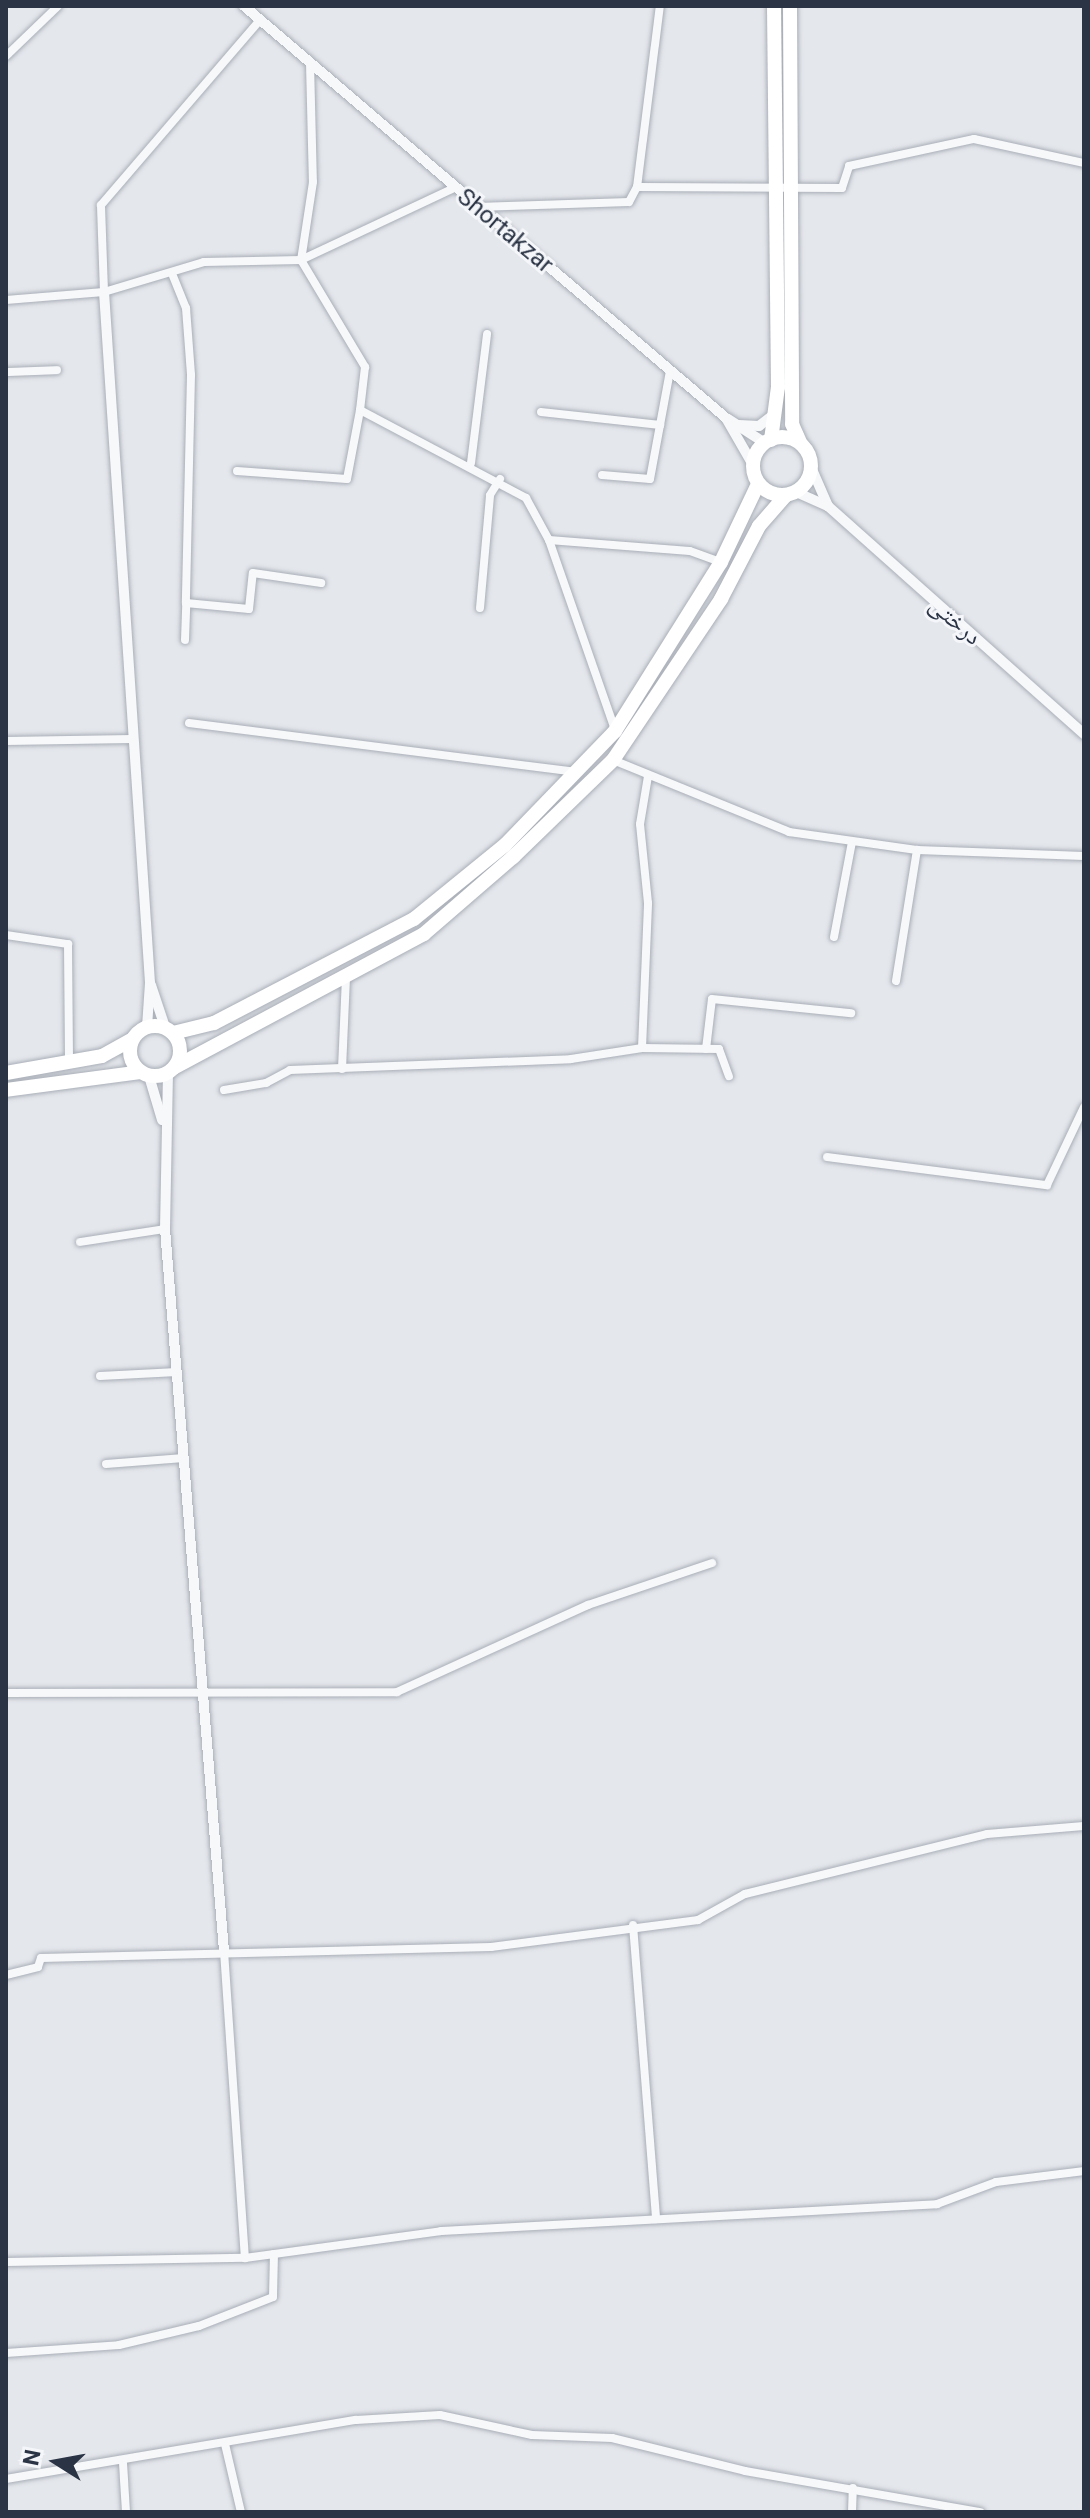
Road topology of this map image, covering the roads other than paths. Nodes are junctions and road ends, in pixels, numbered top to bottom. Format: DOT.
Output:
graph roads {
  1 [pos="58,6"];
  2 [pos="244,6"];
  3 [pos="660,6"];
  4 [pos="774,6"];
  5 [pos="790,6"];
  6 [pos="260,20"];
  7 [pos="6,56"];
  8 [pos="310,63"];
  9 [pos="1084,163"];
  10 [pos="775,184"];
  11 [pos="791,185"];
  12 [pos="637,187"];
  13 [pos="454,188"];
  14 [pos="476,207"];
  15 [pos="301,260"];
  16 [pos="173,276"];
  17 [pos="104,292"];
  18 [pos="6,300"];
  19 [pos="487,334"];
  20 [pos="57,370"];
  21 [pos="670,371"];
  22 [pos="6,372"];
  23 [pos="360,410"];
  24 [pos="541,412"];
  25 [pos="773,415"];
  26 [pos="726,418"];
  27 [pos="660,425"];
  28 [pos="739,425"];
  29 [pos="768,442"];
  30 [pos="800,442"];
  31 [pos="471,463"];
  32 [pos="753,465"];
  33 [pos="811,467"];
  34 [pos="237,471"];
  35 [pos="602,475"];
  36 [pos="500,479"];
  37 [pos="758,484"];
  38 [pos="791,494"];
  39 [pos="828,506"];
  40 [pos="549,540"];
  41 [pos="721,562"];
  42 [pos="321,583"];
  43 [pos="186,603"];
  44 [pos="480,608"];
  45 [pos="185,640"];
  46 [pos="189,723"];
  47 [pos="615,731"];
  48 [pos="1084,734"];
  49 [pos="132,739"];
  50 [pos="6,741"];
  51 [pos="613,760"];
  52 [pos="576,772"];
  53 [pos="648,776"];
  54 [pos="852,842"];
  55 [pos="917,850"];
  56 [pos="1084,856"];
  57 [pos="6,935"];
  58 [pos="834,937"];
  59 [pos="346,978"];
  60 [pos="896,981"];
  61 [pos="150,983"];
  62 [pos="851,1013"];
  63 [pos="147,1027"];
  64 [pos="169,1030"];
  65 [pos="133,1039"];
  66 [pos="642,1048"];
  67 [pos="706,1049"];
  68 [pos="69,1064"];
  69 [pos="342,1069"];
  70 [pos="171,1070"];
  71 [pos="6,1073"];
  72 [pos="145,1074"];
  73 [pos="729,1076"];
  74 [pos="6,1090"];
  75 [pos="224,1090"];
  76 [pos="1084,1107"];
  77 [pos="163,1121"];
  78 [pos="827,1157"];
  79 [pos="165,1229"];
  80 [pos="80,1242"];
  81 [pos="177,1372"];
  82 [pos="100,1376"];
  83 [pos="184,1458"];
  84 [pos="106,1464"];
  85 [pos="712,1563"];
  86 [pos="204,1692"];
  87 [pos="6,1693"];
  88 [pos="1084,1826"];
  89 [pos="633,1925"];
  90 [pos="224,1951"];
  91 [pos="6,1975"];
  92 [pos="1084,2171"];
  93 [pos="656,2219"];
  94 [pos="274,2254"];
  95 [pos="245,2258"];
  96 [pos="6,2262"];
  97 [pos="6,2353"];
  98 [pos="225,2444"];
  99 [pos="123,2463"];
  100 [pos="6,2479"];
  101 [pos="853,2488"];
  102 [pos="126,2512"];
  103 [pos="241,2512"];
  104 [pos="852,2512"];
  105 [pos="978,2512"];
  1 -- 7 [label="street"];
  2 -- 6 [label="street, Shortakzar"];
  3 -- 12 [label="street"];
  4 -- 10 [label="highway"];
  5 -- 11 [label="highway"];
  6 -- 8 [label="street, Shortakzar"];
  6 -- 17 [label="street"];
  8 -- 13 [label="street, Shortakzar"];
  8 -- 15 [label="street"];
  9 -- 11 [label="street"];
  10 -- 11 [label="street"];
  10 -- 12 [label="street"];
  10 -- 25 [label="highway"];
  11 -- 30 [label="highway"];
  12 -- 14 [label="street"];
  13 -- 14 [label="street, Shortakzar"];
  13 -- 15 [label="street"];
  14 -- 21 [label="street, Shortakzar"];
  15 -- 16 [label="street"];
  15 -- 23 [label="street"];
  16 -- 17 [label="street"];
  16 -- 43 [label="street"];
  17 -- 18 [label="street"];
  17 -- 49 [label="street"];
  19 -- 31 [label="street"];
  20 -- 22 [label="street"];
  21 -- 26 [label="street, Shortakzar"];
  21 -- 27 [label="street"];
  23 -- 31 [label="street"];
  23 -- 34 [label="street"];
  24 -- 27 [label="street"];
  25 -- 28 [label="street"];
  25 -- 29 [label="highway"];
  26 -- 28 [label="street"];
  26 -- 32 [label="street, Shortakzar"];
  27 -- 35 [label="street"];
  28 -- 29 [label="street"];
  29 -- 30 [label="highway"];
  29 -- 32 [label="highway"];
  30 -- 33 [label="highway"];
  31 -- 36 [label="street"];
  32 -- 37 [label="highway"];
  33 -- 38 [label="highway"];
  33 -- 39 [label="street"];
  36 -- 40 [label="street"];
  36 -- 44 [label="street"];
  37 -- 38 [label="highway"];
  37 -- 41 [label="highway"];
  38 -- 39 [label="street"];
  38 -- 51 [label="highway"];
  39 -- 48 [label="street, درختی"];
  40 -- 41 [label="street"];
  40 -- 47 [label="street"];
  41 -- 47 [label="highway"];
  42 -- 43 [label="street"];
  43 -- 45 [label="street"];
  46 -- 52 [label="street"];
  47 -- 52 [label="highway"];
  49 -- 50 [label="street"];
  49 -- 61 [label="street"];
  51 -- 53 [label="street"];
  51 -- 59 [label="highway"];
  52 -- 64 [label="highway"];
  53 -- 54 [label="street"];
  53 -- 66 [label="street"];
  54 -- 55 [label="street"];
  54 -- 58 [label="street"];
  55 -- 56 [label="street"];
  55 -- 60 [label="street"];
  57 -- 68 [label="street"];
  59 -- 69 [label="street"];
  59 -- 70 [label="highway"];
  61 -- 63 [label="street"];
  61 -- 64 [label="street"];
  62 -- 67 [label="street"];
  63 -- 64 [label="highway"];
  63 -- 65 [label="highway"];
  64 -- 70 [label="highway"];
  65 -- 68 [label="highway"];
  65 -- 72 [label="highway"];
  66 -- 67 [label="street"];
  66 -- 69 [label="street"];
  67 -- 73 [label="street"];
  68 -- 71 [label="highway"];
  69 -- 75 [label="street"];
  70 -- 72 [label="highway"];
  70 -- 77 [label="street"];
  72 -- 74 [label="highway"];
  72 -- 77 [label="street"];
  76 -- 78 [label="street"];
  77 -- 79 [label="street"];
  79 -- 80 [label="street"];
  79 -- 81 [label="street"];
  81 -- 82 [label="street"];
  81 -- 83 [label="street"];
  83 -- 84 [label="street"];
  83 -- 86 [label="street"];
  85 -- 86 [label="street"];
  86 -- 87 [label="street"];
  86 -- 90 [label="street"];
  88 -- 89 [label="street"];
  89 -- 90 [label="street"];
  89 -- 93 [label="street"];
  90 -- 91 [label="street"];
  90 -- 95 [label="street"];
  92 -- 93 [label="street"];
  93 -- 94 [label="street"];
  94 -- 95 [label="street"];
  94 -- 97 [label="street"];
  95 -- 96 [label="street"];
  98 -- 99 [label="street"];
  98 -- 101 [label="street"];
  98 -- 103 [label="street"];
  99 -- 100 [label="street"];
  99 -- 102 [label="street"];
  101 -- 104 [label="street"];
  101 -- 105 [label="street"];
}
